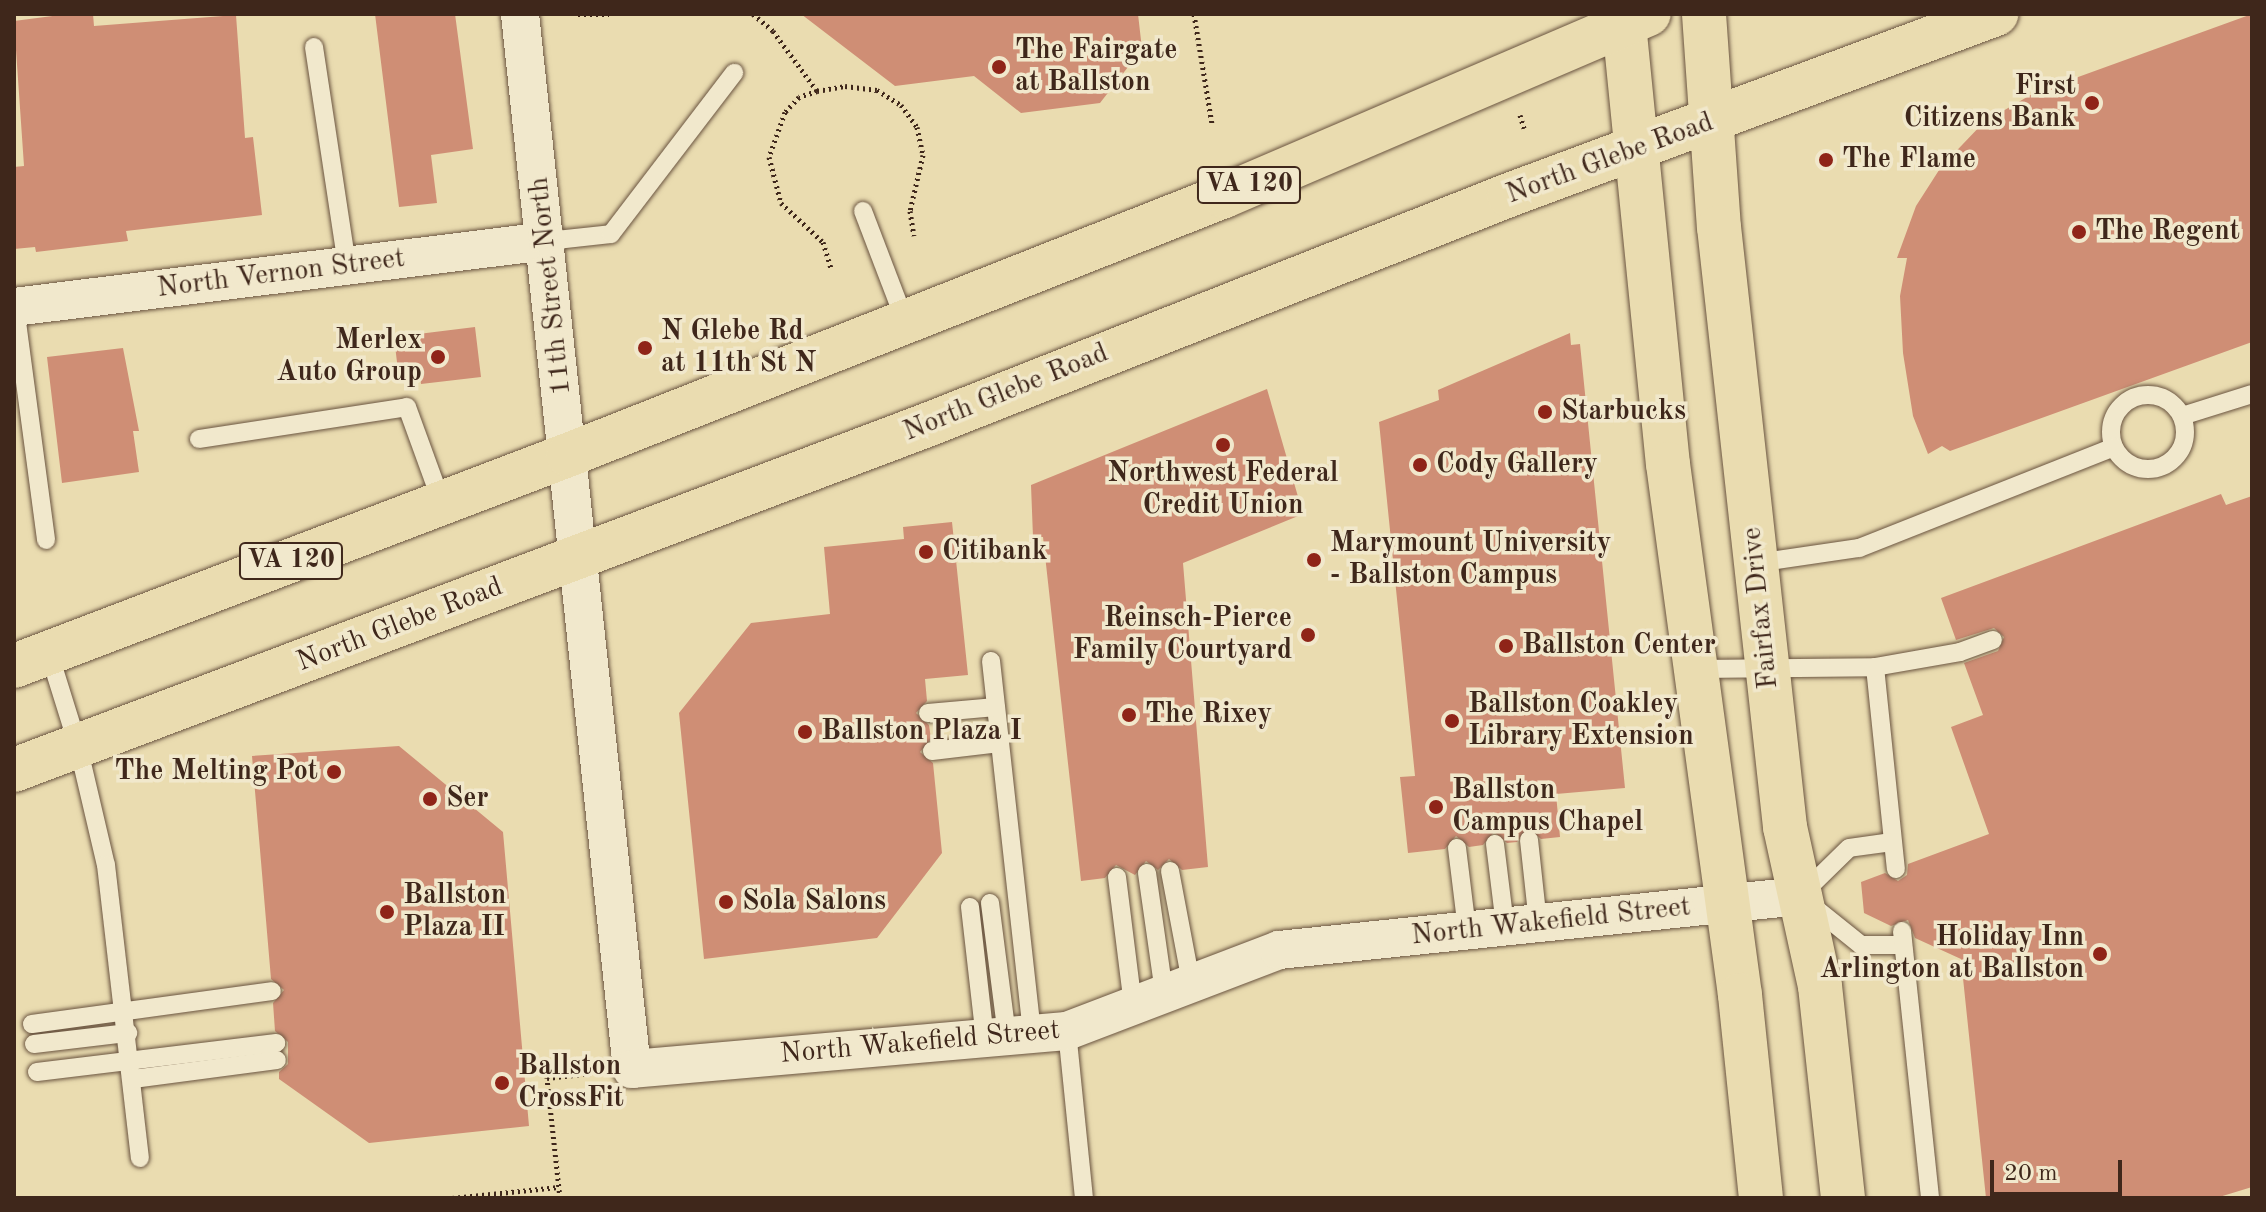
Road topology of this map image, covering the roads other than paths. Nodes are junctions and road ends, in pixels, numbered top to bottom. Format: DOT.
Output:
graph roads {
  1 [pos="520,14"];
  2 [pos="1704,14"];
  3 [pos="1996,14"];
  4 [pos="1632,17"];
  5 [pos="314,47"];
  6 [pos="734,73"];
  7 [pos="1712,122"];
  8 [pos="1637,149"];
  9 [pos="863,211"];
  10 [pos="547,241"];
  11 [pos="347,266"];
  12 [pos="15,307"];
  13 [pos="905,321"];
  14 [pos="2252,394"];
  15 [pos="2182,416"];
  16 [pos="199,439"];
  17 [pos="2114,447"];
  18 [pos="568,455"];
  19 [pos="442,503"];
  20 [pos="46,540"];
  21 [pos="577,559"];
  22 [pos="1756,563"];
  23 [pos="1993,640"];
  24 [pos="32,660"];
  25 [pos="991,661"];
  26 [pos="1875,667"];
  27 [pos="1768,668"];
  28 [pos="1696,669"];
  29 [pos="996,707"];
  30 [pos="928,713"];
  31 [pos="1000,743"];
  32 [pos="78,746"];
  33 [pos="932,751"];
  34 [pos="14,770"];
  35 [pos="1529,840"];
  36 [pos="1892,842"];
  37 [pos="1495,844"];
  38 [pos="1457,848"];
  39 [pos="1896,869"];
  40 [pos="1170,871"];
  41 [pos="1147,873"];
  42 [pos="1117,877"];
  43 [pos="1800,896"];
  44 [pos="990,903"];
  45 [pos="1728,903"];
  46 [pos="970,907"];
  47 [pos="1521,925"];
  48 [pos="1467,930"];
  49 [pos="272,991"];
  50 [pos="1163,993"];
  51 [pos="126,1011"];
  52 [pos="32,1024"];
  53 [pos="128,1033"];
  54 [pos="1023,1035"];
  55 [pos="34,1044"];
  56 [pos="131,1058"];
  57 [pos="37,1072"];
  58 [pos="133,1079"];
  59 [pos="140,1158"];
  60 [pos="1084,1198"];
  61 [pos="1761,1198"];
  62 [pos="1843,1198"];
  63 [pos="1930,1198"];
  1 -- 10 [label="street, 11th Street North"];
  2 -- 7 [label="main road, Fairfax Drive"];
  3 -- 7 [label="main road, North Glebe Road"];
  4 -- 8 [label="main road"];
  4 -- 13 [label="main road, VA 120"];
  5 -- 11 [label="lane"];
  6 -- 10 [label="lane"];
  7 -- 8 [label="main road, North Glebe Road"];
  7 -- 22 [label="main road, Fairfax Drive"];
  8 -- 21 [label="main road, North Glebe Road"];
  8 -- 28 [label="main road"];
  9 -- 13 [label="lane"];
  10 -- 11 [label="street, North Vernon Street"];
  10 -- 18 [label="street, 11th Street North"];
  11 -- 12 [label="street, North Vernon Street"];
  12 -- 20 [label="lane"];
  13 -- 18 [label="main road, VA 120"];
  14 -- 15 [label="lane"];
  15 -- 17 [label="lane"];
  15 -- 17 [label="lane"];
  16 -- 19 [label="lane"];
  17 -- 22 [label="lane"];
  18 -- 19 [label="main road, VA 120"];
  18 -- 21 [label="street, 11th Street North"];
  19 -- 24 [label="main road, VA 120"];
  21 -- 32 [label="main road, North Glebe Road"];
  21 -- 54 [label="street, North Wakefield Street"];
  22 -- 27 [label="main road, Fairfax Drive"];
  23 -- 26 [label="lane"];
  24 -- 32 [label="lane"];
  25 -- 29 [label="lane"];
  26 -- 27 [label="lane"];
  26 -- 36 [label="lane"];
  27 -- 28 [label="lane"];
  27 -- 43 [label="main road, Fairfax Drive"];
  28 -- 45 [label="main road"];
  29 -- 30 [label="lane"];
  29 -- 31 [label="lane"];
  31 -- 33 [label="lane"];
  31 -- 54 [label="lane"];
  32 -- 34 [label="main road, North Glebe Road"];
  32 -- 51 [label="lane"];
  35 -- 47 [label="lane"];
  36 -- 39 [label="lane"];
  36 -- 43 [label="lane"];
  37 -- 47 [label="lane"];
  38 -- 48 [label="lane"];
  40 -- 50 [label="lane"];
  41 -- 50 [label="lane"];
  42 -- 50 [label="lane"];
  43 -- 45 [label="street, North Wakefield Street"];
  43 -- 62 [label="main road, Fairfax Drive"];
  43 -- 63 [label="lane"];
  44 -- 54 [label="lane"];
  45 -- 47 [label="street, North Wakefield Street"];
  45 -- 61 [label="main road"];
  46 -- 54 [label="lane"];
  47 -- 48 [label="street, North Wakefield Street"];
  48 -- 50 [label="street, North Wakefield Street"];
  49 -- 51 [label="lane"];
  50 -- 54 [label="street, North Wakefield Street"];
  51 -- 52 [label="lane"];
  51 -- 53 [label="lane"];
  53 -- 55 [label="lane"];
  53 -- 56 [label="lane"];
  54 -- 60 [label="lane"];
  56 -- 57 [label="lane"];
  56 -- 58 [label="lane"];
  56 -- 58 [label="lane"];
  58 -- 59 [label="lane"];
}
